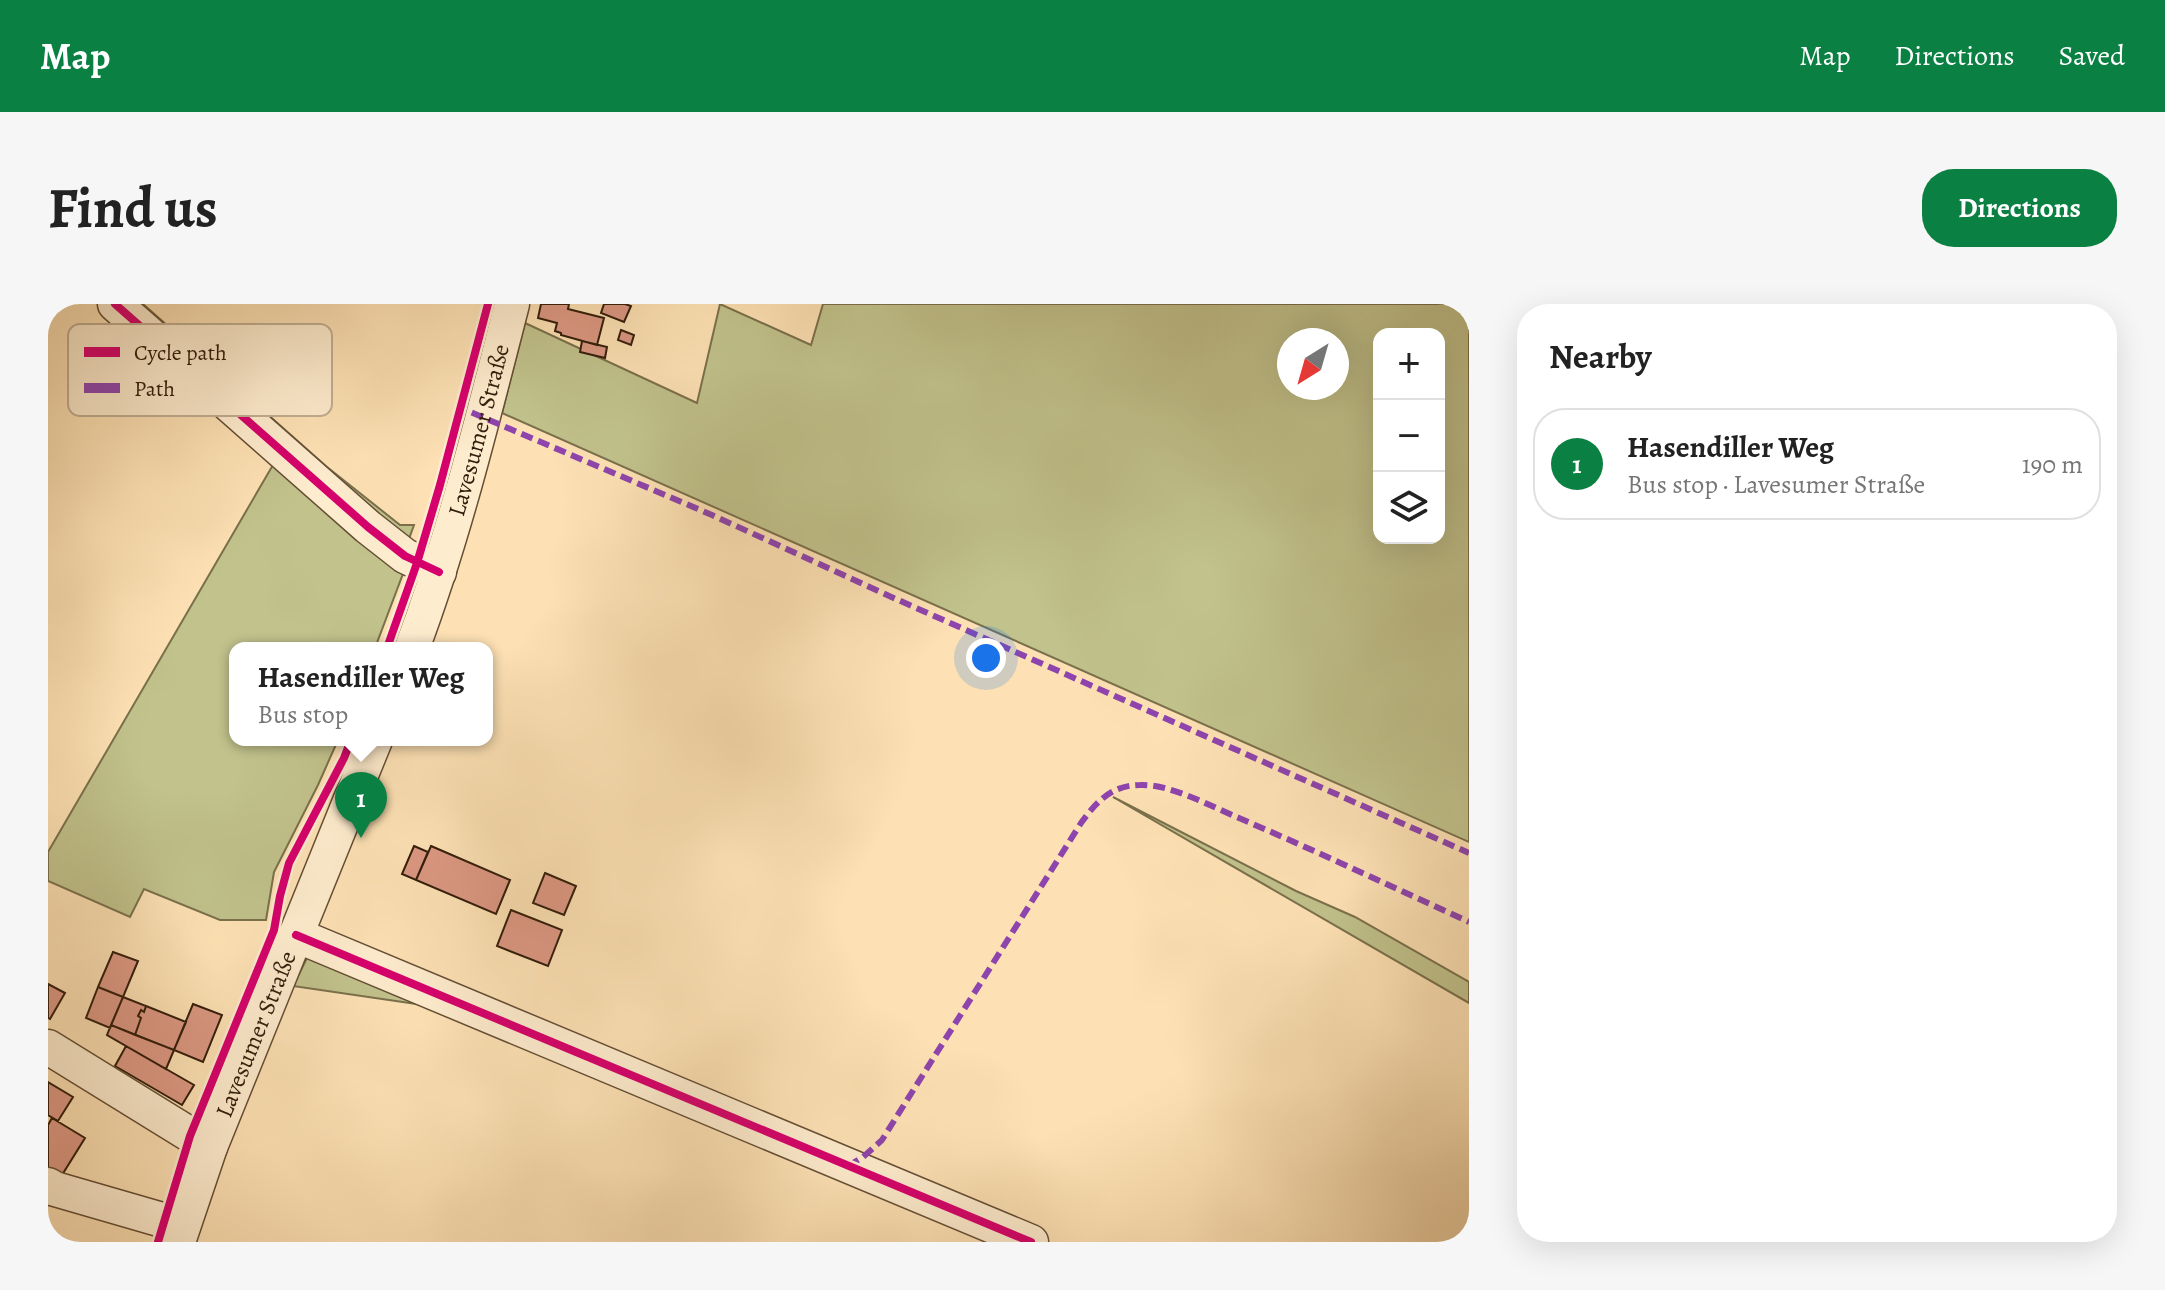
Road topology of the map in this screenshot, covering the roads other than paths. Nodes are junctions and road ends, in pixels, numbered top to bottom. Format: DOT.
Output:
graph roads {
  1 [pos="115,304"];
  2 [pos="512,304"];
  3 [pos="138,324"];
  4 [pos="242,416"];
  5 [pos="439,572"];
  6 [pos="414,642"];
  7 [pos="373,746"];
  8 [pos="296,935"];
  9 [pos="48,1047"];
  10 [pos="210,1147"];
  11 [pos="48,1185"];
  12 [pos="181,1234"];
  13 [pos="1031,1242"];
  1 -- 3 [label="street"];
  2 -- 5 [label="street, Lavesumer Straße"];
  4 -- 5 [label="street"];
  5 -- 6 [label="street, Lavesumer Straße"];
  7 -- 8 [label="street, Lavesumer Straße"];
  8 -- 10 [label="street, Lavesumer Straße"];
  8 -- 13 [label="street"];
  9 -- 10 [label="street"];
  10 -- 12 [label="street, Lavesumer Straße"];
  11 -- 12 [label="street"];
}
